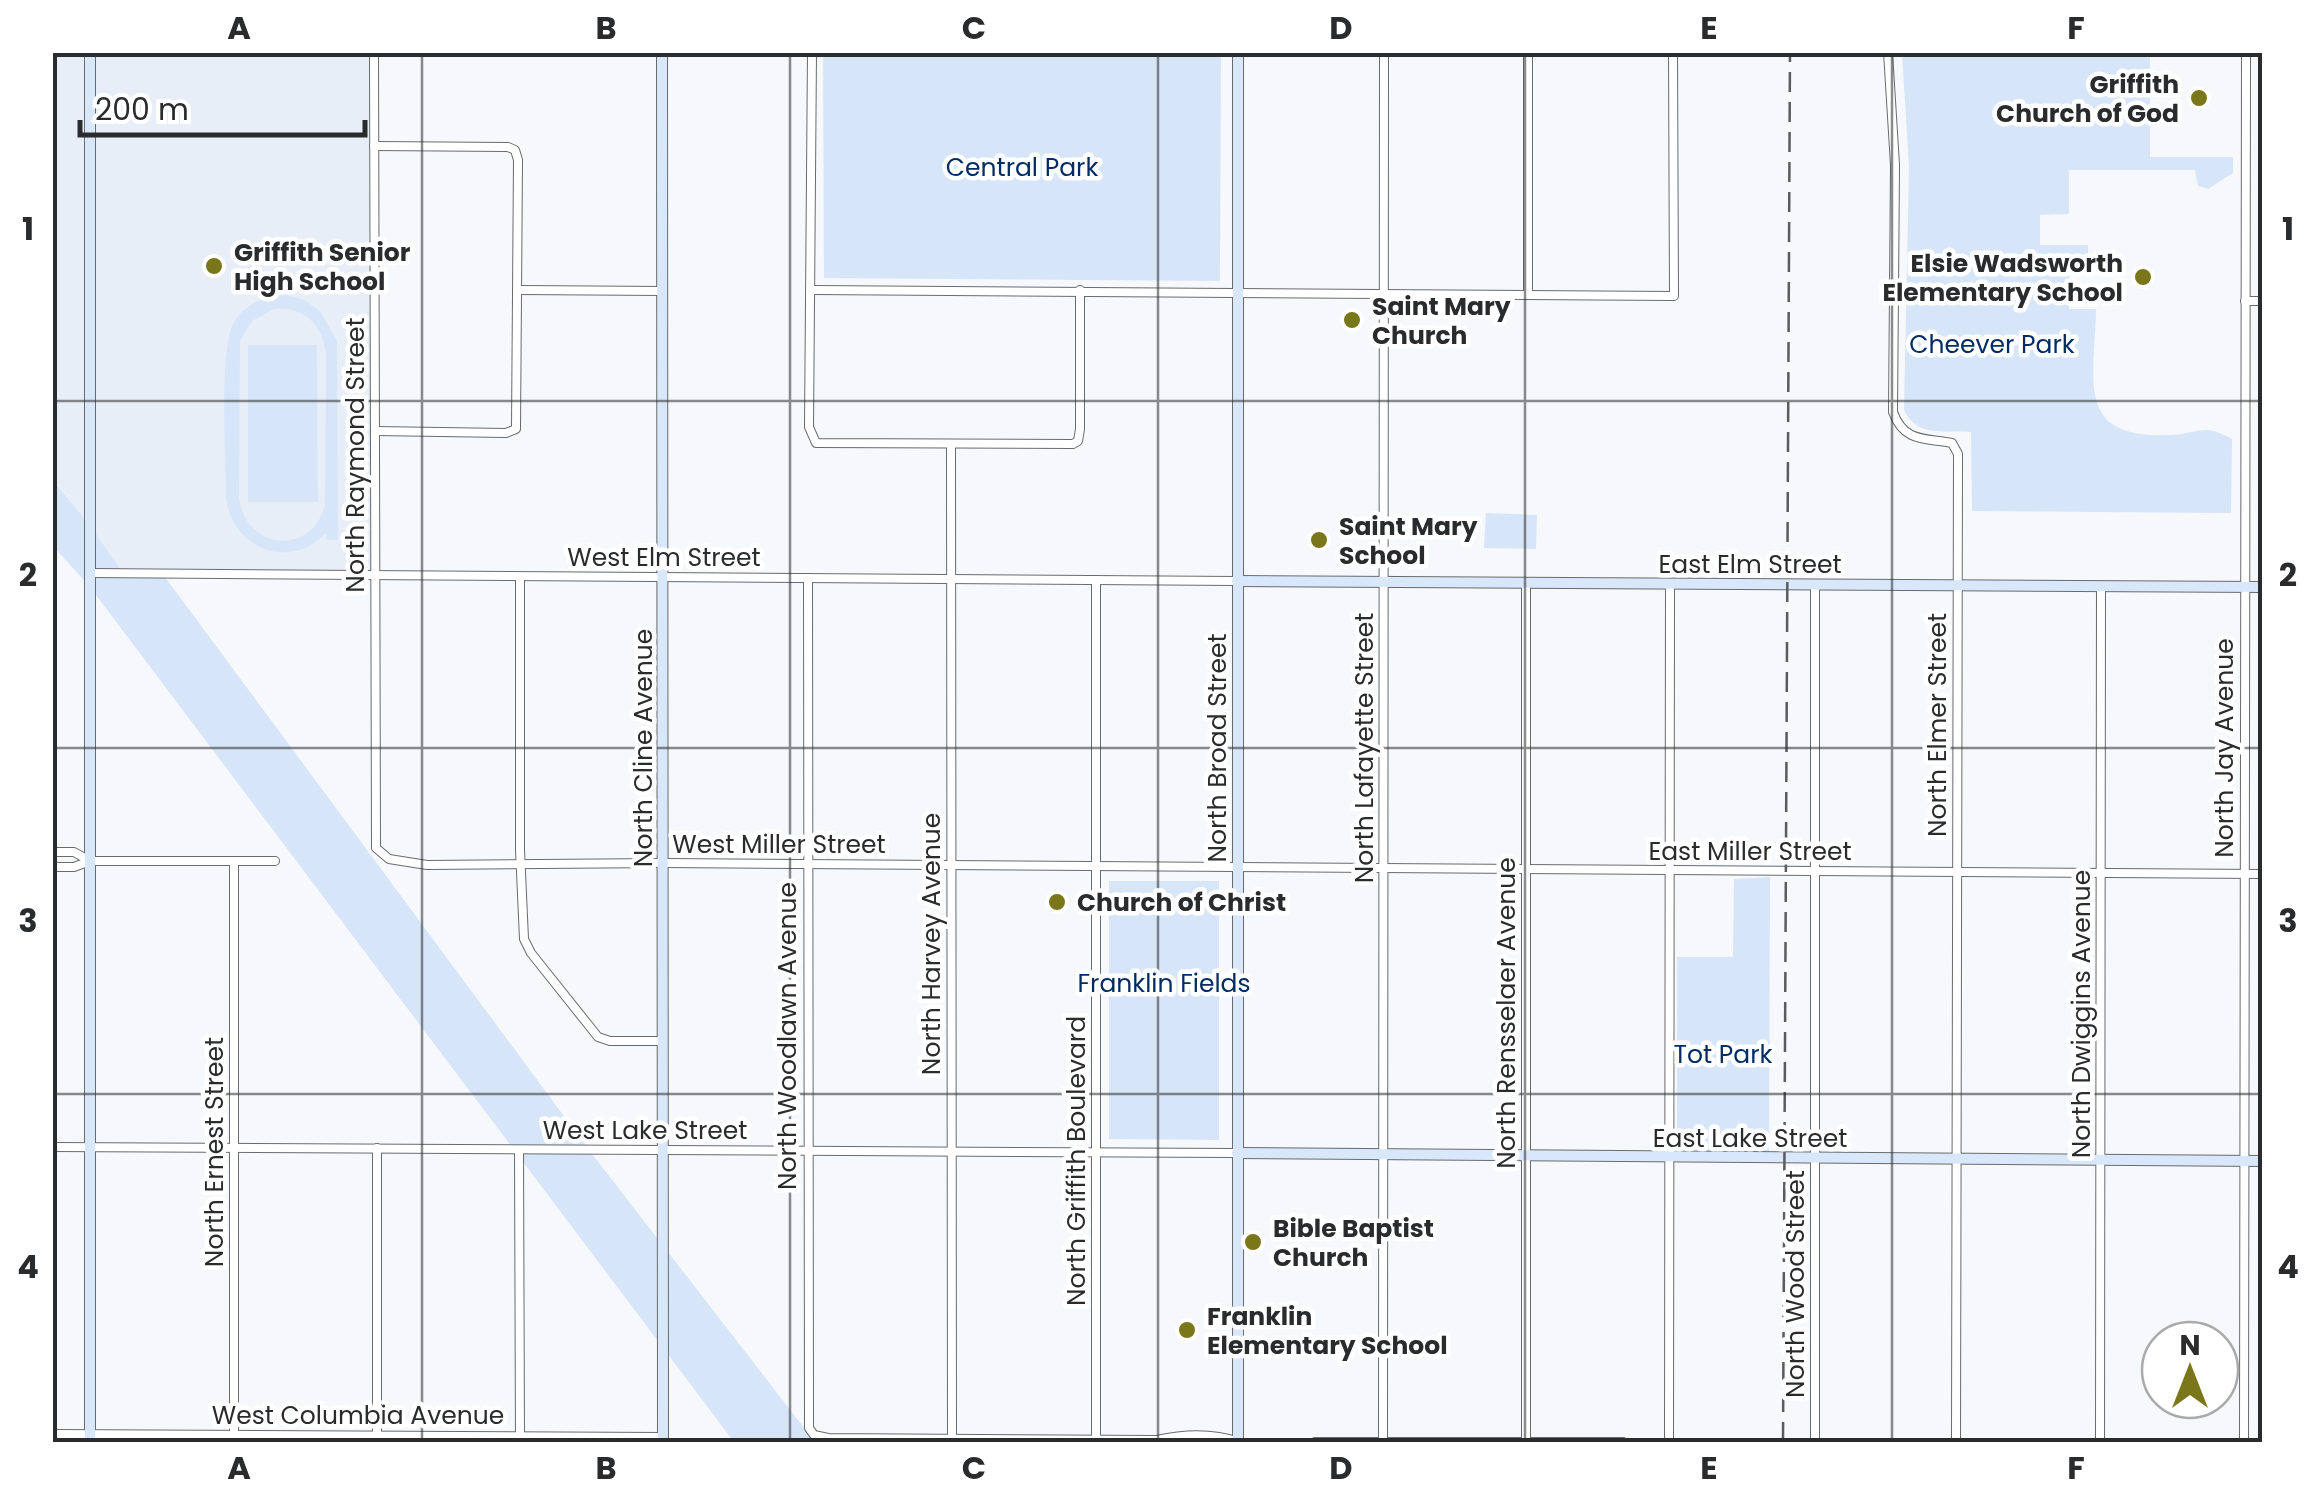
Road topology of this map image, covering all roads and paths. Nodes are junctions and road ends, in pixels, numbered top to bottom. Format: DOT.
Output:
graph roads {
  1 [pos="90,52"];
  2 [pos="374,52"];
  3 [pos="662,52"];
  4 [pos="812,52"];
  5 [pos="1238,52"];
  6 [pos="1384,52"];
  7 [pos="1528,52"];
  8 [pos="1673,52"];
  9 [pos="1888,52"];
  10 [pos="2246,52"];
  11 [pos="374,146"];
  12 [pos="518,290"];
  13 [pos="812,290"];
  14 [pos="1080,290"];
  15 [pos="662,291"];
  16 [pos="1238,294"];
  17 [pos="1528,295"];
  18 [pos="1384,296"];
  19 [pos="2245,301"];
  20 [pos="2262,301"];
  21 [pos="375,431"];
  22 [pos="951,445"];
  23 [pos="90,573"];
  24 [pos="376,575"];
  25 [pos="520,576"];
  26 [pos="663,578"];
  27 [pos="808,578"];
  28 [pos="951,579"];
  29 [pos="1096,580"];
  30 [pos="1237,580"];
  31 [pos="1384,582"];
  32 [pos="1526,582"];
  33 [pos="1670,584"];
  34 [pos="1815,584"];
  35 [pos="1957,585"];
  36 [pos="2102,586"];
  37 [pos="2244,587"];
  38 [pos="2262,587"];
  39 [pos="52,852"];
  40 [pos="382,855"];
  41 [pos="234,861"];
  42 [pos="275,861"];
  43 [pos="90,862"];
  44 [pos="664,863"];
  45 [pos="807,864"];
  46 [pos="522,865"];
  47 [pos="52,866"];
  48 [pos="952,866"];
  49 [pos="1096,866"];
  50 [pos="1238,867"];
  51 [pos="1384,868"];
  52 [pos="1526,869"];
  53 [pos="1670,870"];
  54 [pos="1815,872"];
  55 [pos="1956,872"];
  56 [pos="2101,873"];
  57 [pos="2244,874"];
  58 [pos="2262,874"];
  59 [pos="663,1041"];
  60 [pos="52,1147"];
  61 [pos="90,1147"];
  62 [pos="234,1148"];
  63 [pos="377,1148"];
  64 [pos="519,1150"];
  65 [pos="663,1150"];
  66 [pos="807,1152"];
  67 [pos="951,1152"];
  68 [pos="1096,1153"];
  69 [pos="1237,1153"];
  70 [pos="1383,1156"];
  71 [pos="1526,1156"];
  72 [pos="1670,1158"];
  73 [pos="1815,1158"];
  74 [pos="1957,1158"];
  75 [pos="2100,1160"];
  76 [pos="2244,1161"];
  77 [pos="2262,1161"];
  78 [pos="52,1434"];
  79 [pos="90,1438"];
  80 [pos="234,1439"];
  81 [pos="377,1439"];
  82 [pos="520,1439"];
  83 [pos="663,1440"];
  84 [pos="952,1440"];
  85 [pos="1096,1441"];
  86 [pos="1238,1442"];
  87 [pos="1316,1442"];
  88 [pos="1382,1442"];
  89 [pos="1526,1442"];
  90 [pos="1623,1442"];
  91 [pos="1669,1442"];
  92 [pos="1814,1442"];
  93 [pos="1956,1442"];
  94 [pos="2100,1442"];
  95 [pos="2244,1442"];
  1 -- 23 [label="street"];
  2 -- 11 [label="street, North Raymond Street"];
  3 -- 15 [label="street, North Cline Avenue"];
  4 -- 13 [label="street"];
  5 -- 16 [label="street, North Broad Street"];
  6 -- 18 [label="street, North Lafayette Street"];
  7 -- 17 [label="street"];
  8 -- 17 [label="street"];
  9 -- 35 [label="street, North Elmer Street"];
  10 -- 19 [label="street, North Jay Avenue"];
  11 -- 12 [label="street"];
  11 -- 21 [label="street, North Raymond Street"];
  12 -- 15 [label="street"];
  12 -- 21 [label="street"];
  13 -- 14 [label="street"];
  13 -- 22 [label="street"];
  14 -- 16 [label="street"];
  14 -- 22 [label="street"];
  15 -- 26 [label="street, North Cline Avenue"];
  16 -- 18 [label="street"];
  16 -- 30 [label="street, North Broad Street"];
  17 -- 18 [label="street"];
  18 -- 31 [label="street, North Lafayette Street"];
  19 -- 20 [label="street"];
  19 -- 37 [label="street, North Jay Avenue"];
  21 -- 24 [label="street, North Raymond Street"];
  22 -- 28 [label="street, North Harvey Avenue"];
  23 -- 24 [label="street, West Elm Street"];
  23 -- 43 [label="street"];
  24 -- 25 [label="street, West Elm Street"];
  24 -- 40 [label="street, North Raymond Street"];
  25 -- 26 [label="street, West Elm Street"];
  25 -- 46 [label="street"];
  26 -- 27 [label="street, West Elm Street"];
  26 -- 44 [label="street, North Cline Avenue"];
  27 -- 28 [label="street, West Elm Street"];
  27 -- 45 [label="street, North Woodlawn Avenue"];
  28 -- 29 [label="street, West Elm Street"];
  28 -- 48 [label="street, North Harvey Avenue"];
  29 -- 30 [label="street, West Elm Street"];
  29 -- 49 [label="street, North Griffith Boulevard"];
  30 -- 31 [label="street, East Elm Street"];
  30 -- 50 [label="street, North Broad Street"];
  31 -- 32 [label="street, East Elm Street"];
  31 -- 51 [label="street, North Lafayette Street"];
  32 -- 33 [label="street, East Elm Street"];
  32 -- 52 [label="street, North Rensselaer Avenue"];
  33 -- 34 [label="street, East Elm Street"];
  33 -- 53 [label="street"];
  34 -- 35 [label="street, East Elm Street"];
  34 -- 54 [label="street, North Wood Street"];
  35 -- 36 [label="street, East Elm Street"];
  35 -- 55 [label="street, North Elmer Street"];
  36 -- 37 [label="street, East Elm Street"];
  36 -- 56 [label="street, North Dwiggins Avenue"];
  37 -- 38 [label="street, East Elm Street"];
  37 -- 57 [label="street, North Jay Avenue"];
  39 -- 43 [label="street"];
  40 -- 46 [label="street, West Miller Street"];
  41 -- 42 [label="street"];
  41 -- 43 [label="street"];
  41 -- 62 [label="street, North Ernest Street"];
  43 -- 47 [label="street"];
  43 -- 61 [label="street"];
  44 -- 45 [label="street, West Miller Street"];
  44 -- 46 [label="street, West Miller Street"];
  44 -- 59 [label="street, North Cline Avenue"];
  45 -- 48 [label="street, West Miller Street"];
  45 -- 66 [label="street, North Woodlawn Avenue"];
  46 -- 59 [label="street"];
  48 -- 49 [label="street, West Miller Street"];
  48 -- 67 [label="street, North Harvey Avenue"];
  49 -- 50 [label="street, West Miller Street"];
  49 -- 68 [label="street, North Griffith Boulevard"];
  50 -- 51 [label="street, East Miller Street"];
  50 -- 69 [label="street, North Broad Street"];
  51 -- 52 [label="street, East Miller Street"];
  51 -- 70 [label="street, North Lafayette Street"];
  52 -- 53 [label="street, East Miller Street"];
  52 -- 71 [label="street, North Rensselaer Avenue"];
  53 -- 54 [label="street, East Miller Street"];
  53 -- 72 [label="street"];
  54 -- 55 [label="street, East Miller Street"];
  54 -- 73 [label="street, North Wood Street"];
  55 -- 56 [label="street, East Miller Street"];
  55 -- 74 [label="street, North Elmer Street"];
  56 -- 57 [label="street, East Miller Street"];
  56 -- 75 [label="street, North Dwiggins Avenue"];
  57 -- 58 [label="street, East Miller Street"];
  57 -- 76 [label="street, North Jay Avenue"];
  59 -- 65 [label="street, North Cline Avenue"];
  60 -- 61 [label="street, West Lake Street"];
  61 -- 62 [label="street, West Lake Street"];
  61 -- 79 [label="street"];
  62 -- 63 [label="street, West Lake Street"];
  62 -- 80 [label="street, North Ernest Street"];
  63 -- 64 [label="street, West Lake Street"];
  63 -- 81 [label="street"];
  64 -- 65 [label="street, West Lake Street"];
  64 -- 82 [label="street"];
  65 -- 66 [label="street, West Lake Street"];
  65 -- 83 [label="street, North Cline Avenue"];
  66 -- 67 [label="street, West Lake Street"];
  66 -- 84 [label="street, North Woodlawn Avenue"];
  67 -- 68 [label="street, West Lake Street"];
  67 -- 84 [label="street, North Harvey Avenue"];
  68 -- 69 [label="street, West Lake Street"];
  68 -- 85 [label="street, North Griffith Boulevard"];
  69 -- 70 [label="street, East Lake Street"];
  69 -- 86 [label="street, North Broad Street"];
  70 -- 71 [label="street, East Lake Street"];
  70 -- 88 [label="street, North Lafayette Street"];
  71 -- 72 [label="street, East Lake Street"];
  71 -- 89 [label="street, North Rensselaer Avenue"];
  72 -- 73 [label="street, East Lake Street"];
  72 -- 91 [label="street"];
  73 -- 74 [label="street, East Lake Street"];
  73 -- 92 [label="street, North Wood Street"];
  74 -- 75 [label="street, East Lake Street"];
  74 -- 93 [label="street, North Elmer Street"];
  75 -- 76 [label="street, East Lake Street"];
  75 -- 94 [label="street, North Dwiggins Avenue"];
  76 -- 77 [label="street, East Lake Street"];
  76 -- 95 [label="street, North Jay Avenue"];
  78 -- 79 [label="street, West Columbia Avenue"];
  79 -- 80 [label="street, West Columbia Avenue"];
  80 -- 81 [label="street, West Columbia Avenue"];
  81 -- 82 [label="street, West Columbia Avenue"];
  82 -- 83 [label="street, West Columbia Avenue"];
  84 -- 85 [label="street"];
  85 -- 86 [label="street"];
  87 -- 88 [label="street"];
  88 -- 89 [label="street"];
  89 -- 90 [label="street"];
}
